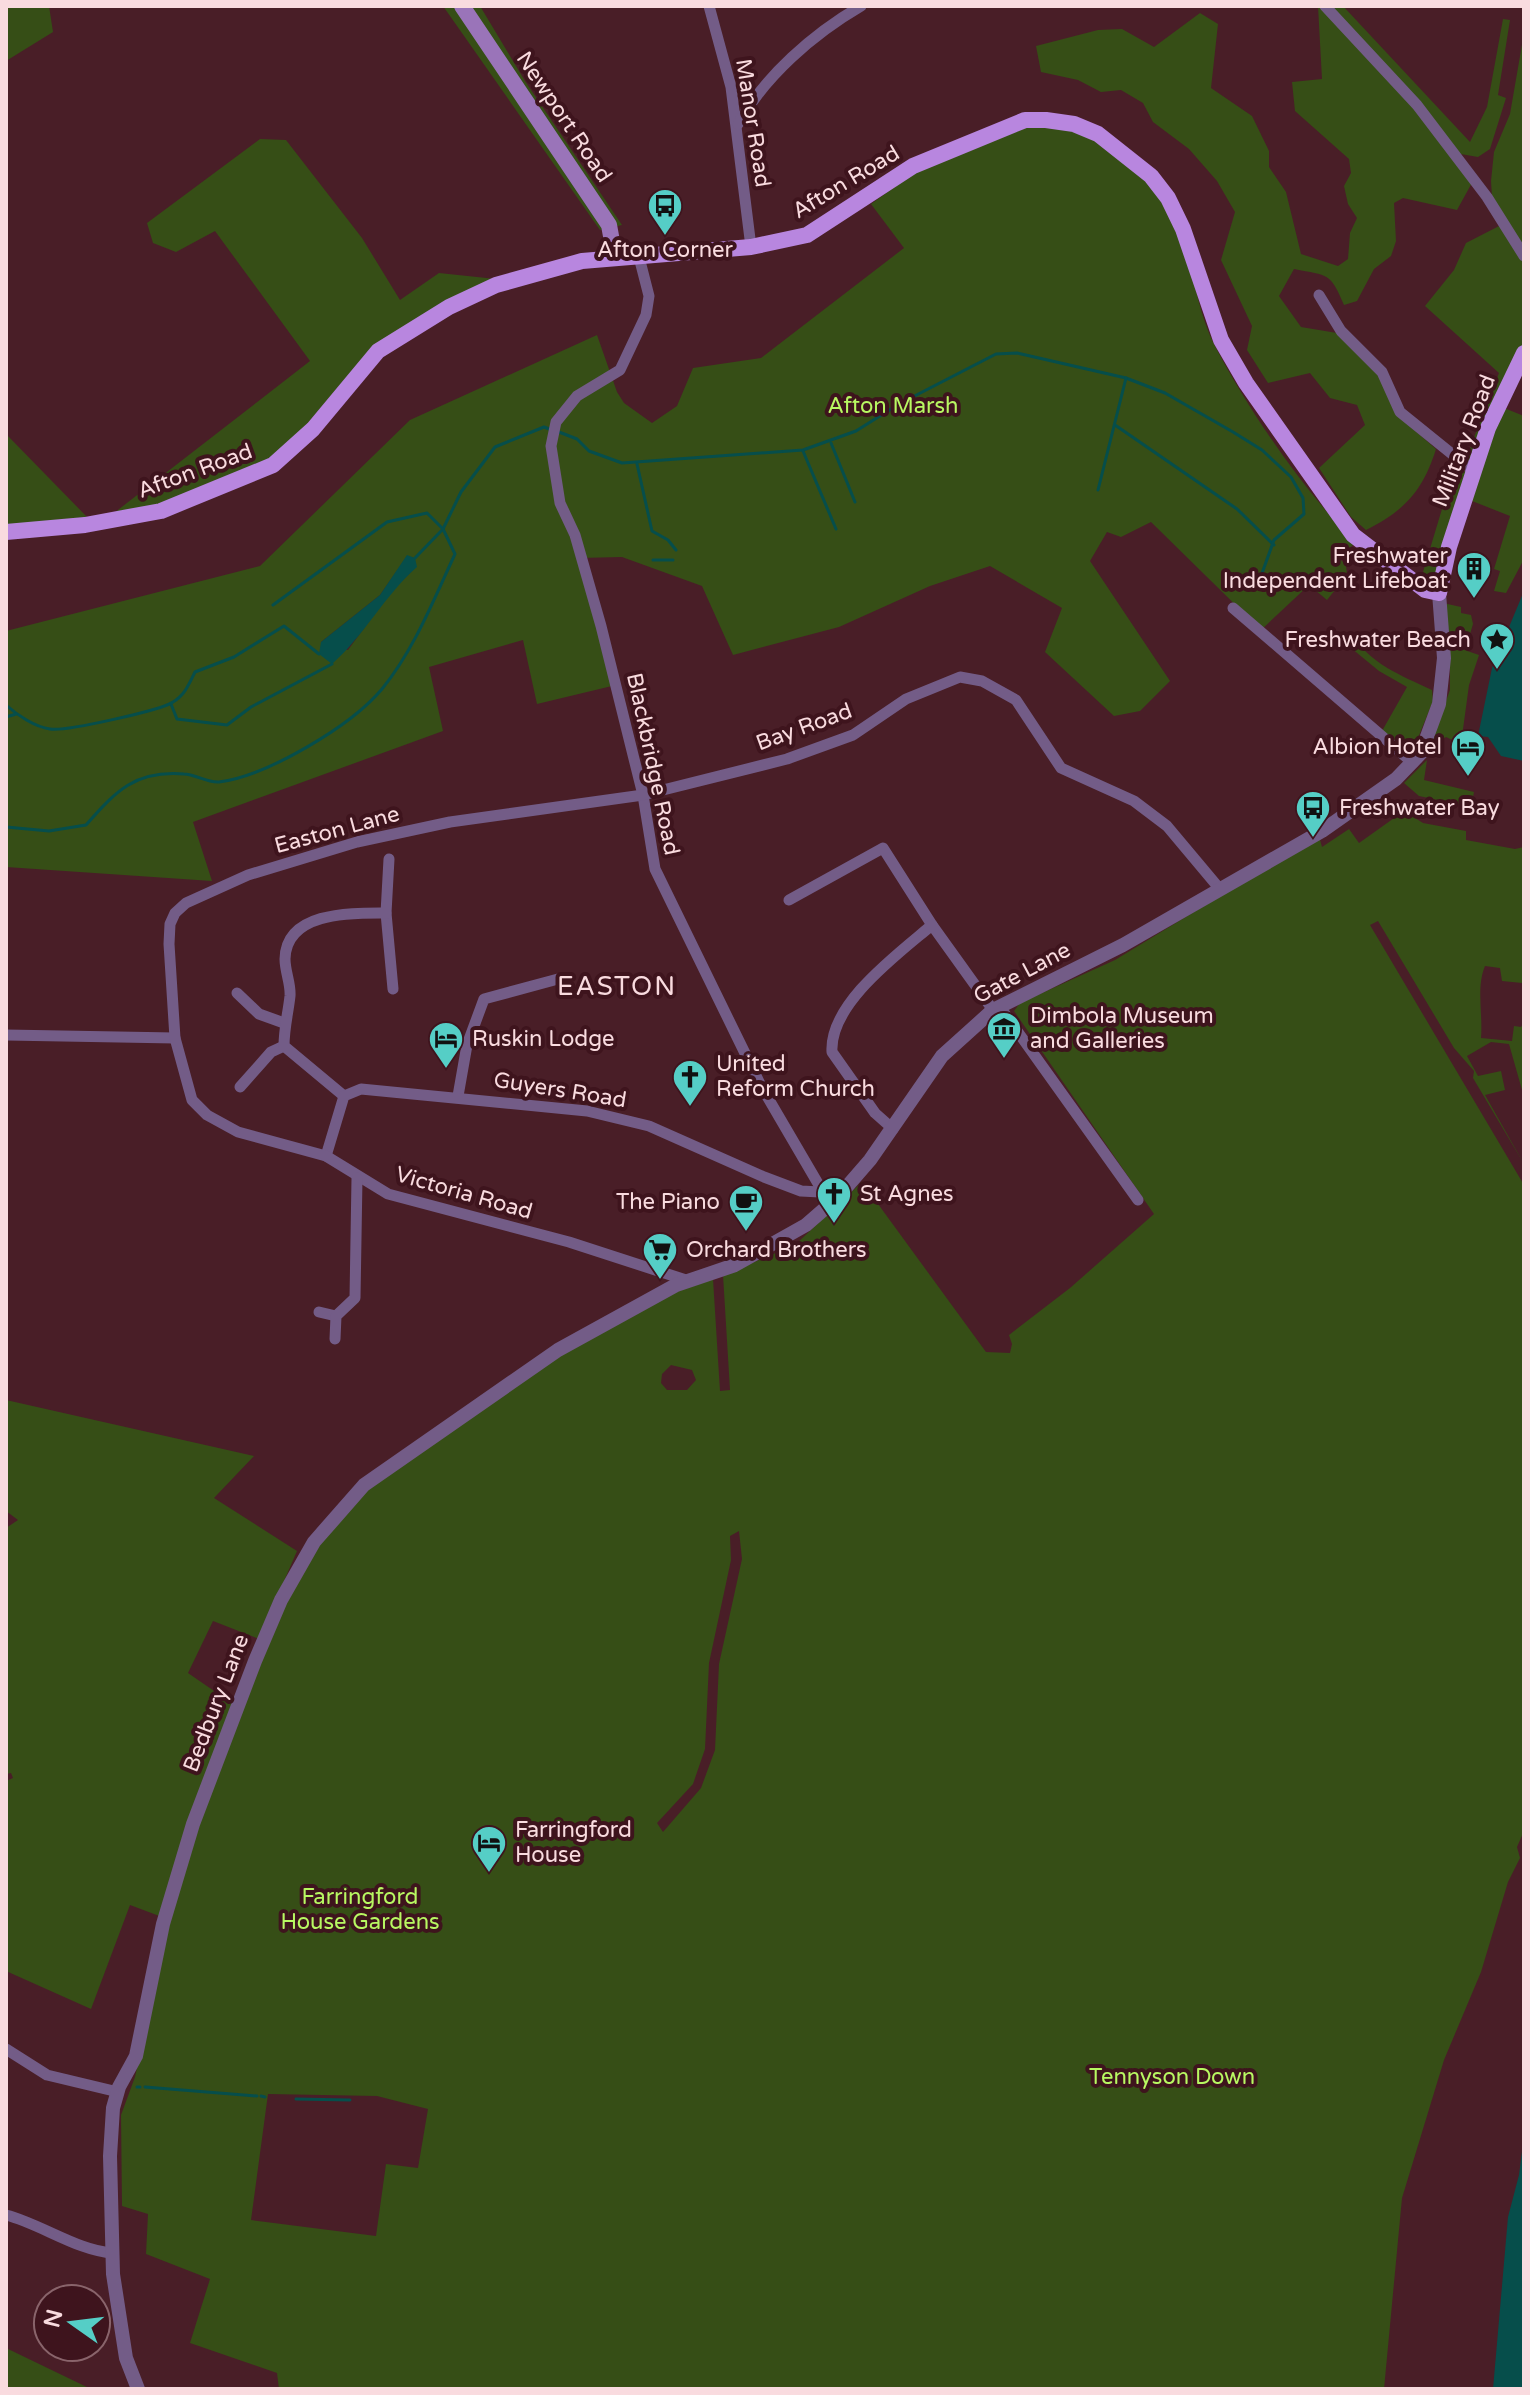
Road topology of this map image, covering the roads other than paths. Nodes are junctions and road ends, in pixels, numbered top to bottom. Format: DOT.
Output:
graph roads {
  1 [pos="462,6"];
  2 [pos="709,6"];
  3 [pos="861,6"];
  4 [pos="1325,6"];
  5 [pos="731,87"];
  6 [pos="752,99"];
  7 [pos="737,125"];
  8 [pos="751,247"];
  9 [pos="1524,256"];
  10 [pos="639,257"];
  11 [pos="615,258"];
  12 [pos="1319,295"];
  13 [pos="1524,353"];
  14 [pos="1473,471"];
  15 [pos="6,532"];
  16 [pos="1439,593"];
  17 [pos="1233,608"];
  18 [pos="1413,763"];
  19 [pos="643,795"];
  20 [pos="389,859"];
  21 [pos="1219,888"];
  22 [pos="789,900"];
  23 [pos="386,913"];
  24 [pos="932,925"];
  25 [pos="558,979"];
  26 [pos="393,989"];
  27 [pos="237,993"];
  28 [pos="996,1008"];
  29 [pos="284,1023"];
  30 [pos="6,1035"];
  31 [pos="175,1038"];
  32 [pos="284,1046"];
  33 [pos="240,1087"];
  34 [pos="344,1096"];
  35 [pos="458,1096"];
  36 [pos="893,1129"];
  37 [pos="326,1156"];
  38 [pos="357,1178"];
  39 [pos="820,1192"];
  40 [pos="1138,1200"];
  41 [pos="830,1204"];
  42 [pos="686,1280"];
  43 [pos="319,1312"];
  44 [pos="336,1316"];
  45 [pos="335,1339"];
  46 [pos="6,2049"];
  47 [pos="118,2092"];
  48 [pos="6,2215"];
  49 [pos="113,2253"];
  50 [pos="138,2389"];
  1 -- 11 [label="main road, Newport Road"];
  2 -- 5 [label="street, Manor Road"];
  3 -- 6 [label="street"];
  4 -- 9 [label="street"];
  5 -- 6 [label="street"];
  5 -- 7 [label="street, Manor Road"];
  6 -- 7 [label="street"];
  7 -- 8 [label="street, Manor Road"];
  8 -- 10 [label="main road, Afton Road"];
  8 -- 16 [label="main road, Afton Road"];
  10 -- 11 [label="main road, Afton Road"];
  10 -- 19 [label="street, Blackbridge Road"];
  11 -- 15 [label="main road, Afton Road"];
  12 -- 14 [label="street"];
  13 -- 14 [label="main road, Military Road"];
  14 -- 16 [label="main road, Military Road"];
  16 -- 18 [label="street, Gate Lane"];
  17 -- 18 [label="street"];
  18 -- 21 [label="street, Gate Lane"];
  19 -- 21 [label="street, Bay Road"];
  19 -- 31 [label="street, Easton Lane"];
  19 -- 39 [label="street, Blackbridge Road"];
  20 -- 23 [label="street"];
  21 -- 28 [label="street, Gate Lane"];
  22 -- 24 [label="street"];
  23 -- 26 [label="street"];
  23 -- 29 [label="street"];
  24 -- 28 [label="street"];
  24 -- 36 [label="street"];
  25 -- 35 [label="street"];
  27 -- 29 [label="street"];
  28 -- 36 [label="street, Gate Lane"];
  28 -- 40 [label="street"];
  29 -- 32 [label="street"];
  30 -- 31 [label="street"];
  31 -- 37 [label="street, Victoria Road"];
  32 -- 33 [label="street"];
  32 -- 34 [label="street"];
  34 -- 35 [label="street, Guyers Road"];
  34 -- 37 [label="street"];
  35 -- 39 [label="street, Guyers Road"];
  36 -- 41 [label="street, Gate Lane"];
  37 -- 38 [label="street, Victoria Road"];
  38 -- 42 [label="street, Victoria Road"];
  38 -- 44 [label="street"];
  39 -- 41 [label="street, Blackbridge Road"];
  41 -- 42 [label="street, Gate Lane"];
  42 -- 47 [label="street, Bedbury Lane"];
  43 -- 44 [label="street"];
  44 -- 45 [label="street"];
  46 -- 47 [label="street"];
  47 -- 49 [label="street, Bedbury Lane"];
  48 -- 49 [label="street"];
  49 -- 50 [label="street, Bedbury Lane"];
}
